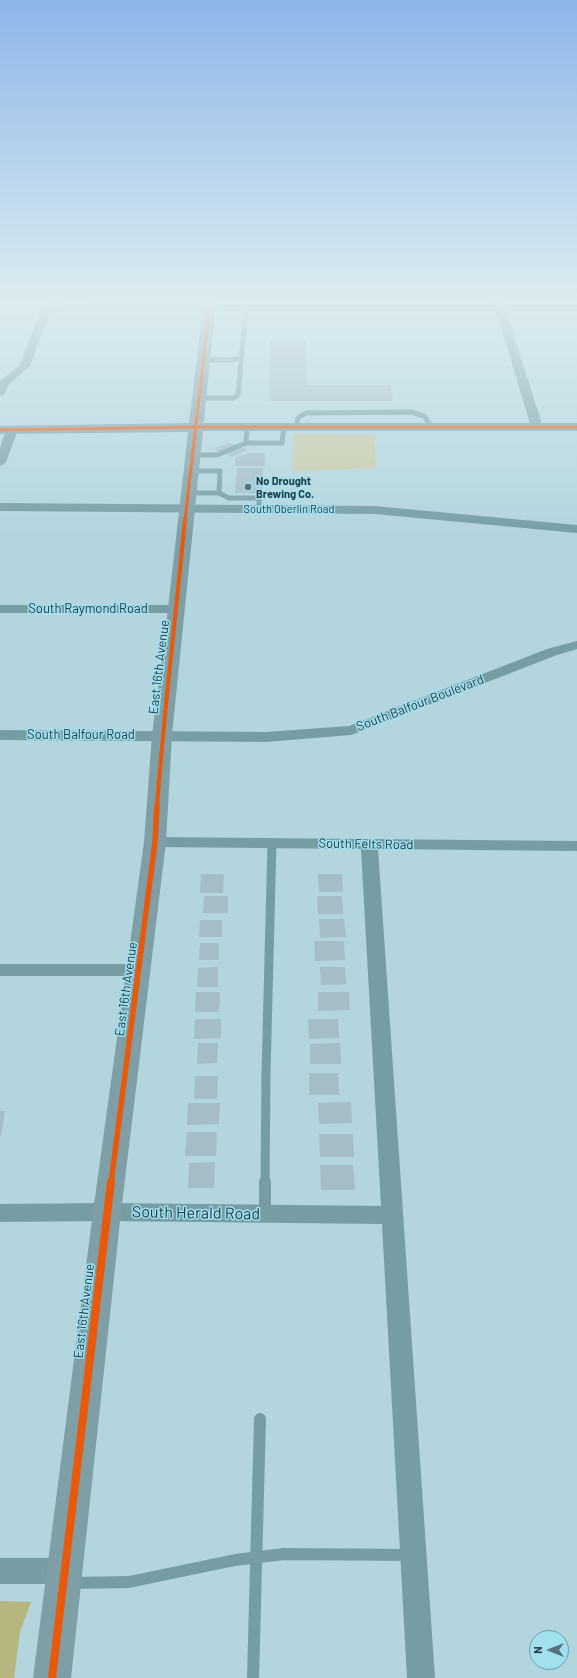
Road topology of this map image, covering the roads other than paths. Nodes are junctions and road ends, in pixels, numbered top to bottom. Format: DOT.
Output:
graph roads {
  1 [pos="7,380"];
  2 [pos="201,380"];
  3 [pos="239,380"];
  4 [pos="522,380"];
  5 [pos="0,393"];
  6 [pos="199,398"];
  7 [pos="196,427"];
  8 [pos="247,427"];
  9 [pos="290,427"];
  10 [pos="537,427"];
  11 [pos="577,427"];
  12 [pos="6,430"];
  13 [pos="246,443"];
  14 [pos="0,462"];
  15 [pos="189,482"];
  16 [pos="219,494"];
  17 [pos="228,503"];
  18 [pos="0,508"];
  19 [pos="577,529"];
  20 [pos="0,609"];
  21 [pos="177,610"];
  22 [pos="577,645"];
  23 [pos="0,735"];
  24 [pos="162,735"];
  25 [pos="155,842"];
  26 [pos="272,843"];
  27 [pos="369,844"];
  28 [pos="577,846"];
  29 [pos="0,970"];
  30 [pos="140,970"];
  31 [pos="107,1212"];
  32 [pos="0,1213"];
  33 [pos="265,1214"];
  34 [pos="393,1215"];
  35 [pos="260,1419"];
  36 [pos="414,1555"];
  37 [pos="256,1557"];
  38 [pos="0,1571"];
  39 [pos="63,1578"];
  40 [pos="52,1678"];
  41 [pos="252,1678"];
  42 [pos="422,1678"];
  1 -- 5 [label="street"];
  2 -- 6 [label="main road, East 16th Avenue"];
  3 -- 6 [label="lane"];
  4 -- 10 [label="street"];
  6 -- 7 [label="main road, East 16th Avenue"];
  7 -- 8 [label="street"];
  7 -- 12 [label="main road"];
  7 -- 15 [label="main road, East 16th Avenue"];
  8 -- 9 [label="street"];
  8 -- 13 [label="lane"];
  9 -- 10 [label="street"];
  9 -- 13 [label="lane"];
  10 -- 11 [label="street"];
  12 -- 14 [label="street"];
  13 -- 15 [label="lane"];
  15 -- 16 [label="lane"];
  15 -- 16 [label="lane"];
  15 -- 17 [label="street, South Oberlin Road"];
  15 -- 18 [label="street, South Oberlin Road"];
  15 -- 21 [label="main road, East 16th Avenue"];
  16 -- 17 [label="lane"];
  17 -- 19 [label="street, South Oberlin Road"];
  20 -- 21 [label="street, South Raymond Road"];
  21 -- 24 [label="main road, East 16th Avenue"];
  22 -- 24 [label="street, South Balfour Boulevard"];
  23 -- 24 [label="street, South Balfour Road"];
  24 -- 25 [label="main road, East 16th Avenue"];
  25 -- 26 [label="street, South Felts Road"];
  25 -- 30 [label="main road, East 16th Avenue"];
  26 -- 27 [label="street, South Felts Road"];
  26 -- 33 [label="lane"];
  27 -- 28 [label="street, South Felts Road"];
  27 -- 34 [label="street"];
  29 -- 30 [label="street"];
  30 -- 31 [label="main road, East 16th Avenue"];
  31 -- 32 [label="street, South Herald Road"];
  31 -- 33 [label="street, South Herald Road"];
  31 -- 39 [label="main road, East 16th Avenue"];
  33 -- 34 [label="street, South Herald Road"];
  34 -- 36 [label="street"];
  35 -- 37 [label="lane"];
  36 -- 37 [label="lane"];
  36 -- 42 [label="street"];
  37 -- 39 [label="lane"];
  37 -- 41 [label="lane"];
  38 -- 39 [label="street"];
  39 -- 40 [label="main road, East 16th Avenue"];
}
